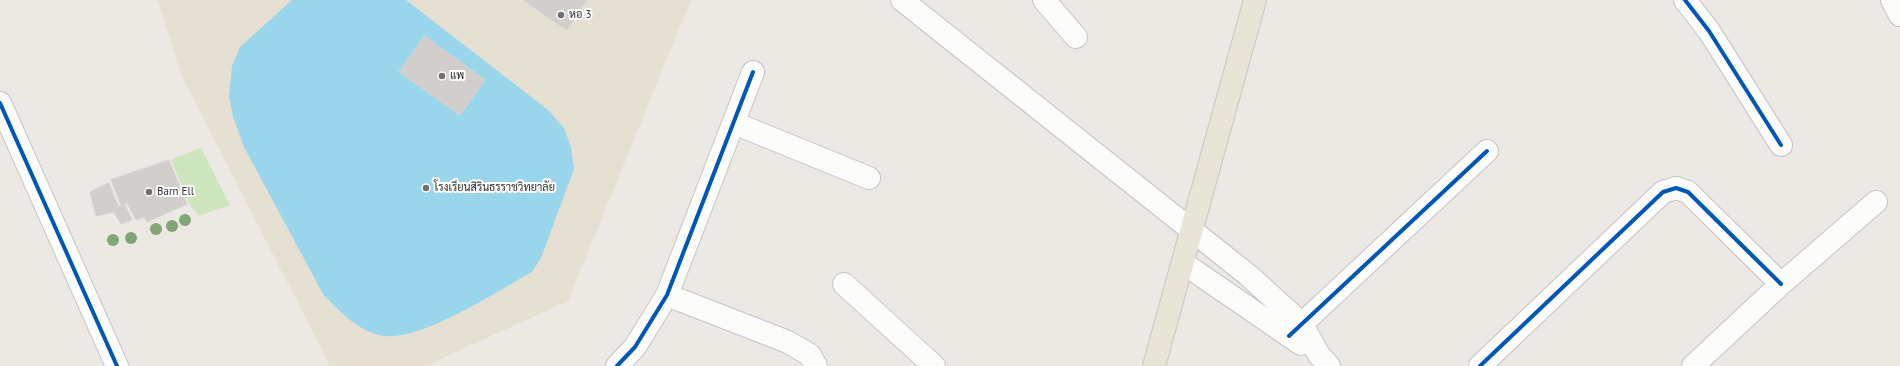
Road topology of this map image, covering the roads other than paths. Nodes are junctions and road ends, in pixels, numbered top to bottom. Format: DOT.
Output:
graph roads {
  1 [pos="903,0"];
  2 [pos="1044,0"];
  3 [pos="1255,0"];
  4 [pos="1685,0"];
  5 [pos="1892,0"];
  6 [pos="1900,15"];
  7 [pos="1076,37"];
  8 [pos="753,72"];
  9 [pos="0,103"];
  10 [pos="734,123"];
  11 [pos="1781,145"];
  12 [pos="1487,151"];
  13 [pos="869,178"];
  14 [pos="1876,202"];
  15 [pos="1192,230"];
  16 [pos="1182,263"];
  17 [pos="844,284"];
  18 [pos="1781,284"];
  19 [pos="667,295"];
  20 [pos="1295,330"];
  21 [pos="1324,361"];
  22 [pos="117,366"];
  23 [pos="618,366"];
  24 [pos="816,366"];
  25 [pos="934,366"];
  26 [pos="1154,366"];
  27 [pos="1480,366"];
  28 [pos="1693,366"];
  1 -- 15 [label="street"];
  2 -- 7 [label="street"];
  3 -- 15 [label="main road"];
  4 -- 11 [label="street"];
  5 -- 6 [label="street"];
  8 -- 10 [label="street"];
  9 -- 22 [label="street"];
  10 -- 13 [label="street"];
  10 -- 19 [label="street"];
  12 -- 20 [label="street"];
  14 -- 18 [label="street"];
  15 -- 16 [label="main road"];
  15 -- 20 [label="street"];
  16 -- 20 [label="street"];
  16 -- 26 [label="main road"];
  17 -- 25 [label="street"];
  18 -- 27 [label="street"];
  18 -- 28 [label="street"];
  19 -- 23 [label="street"];
  19 -- 24 [label="street"];
  20 -- 21 [label="street"];
}
